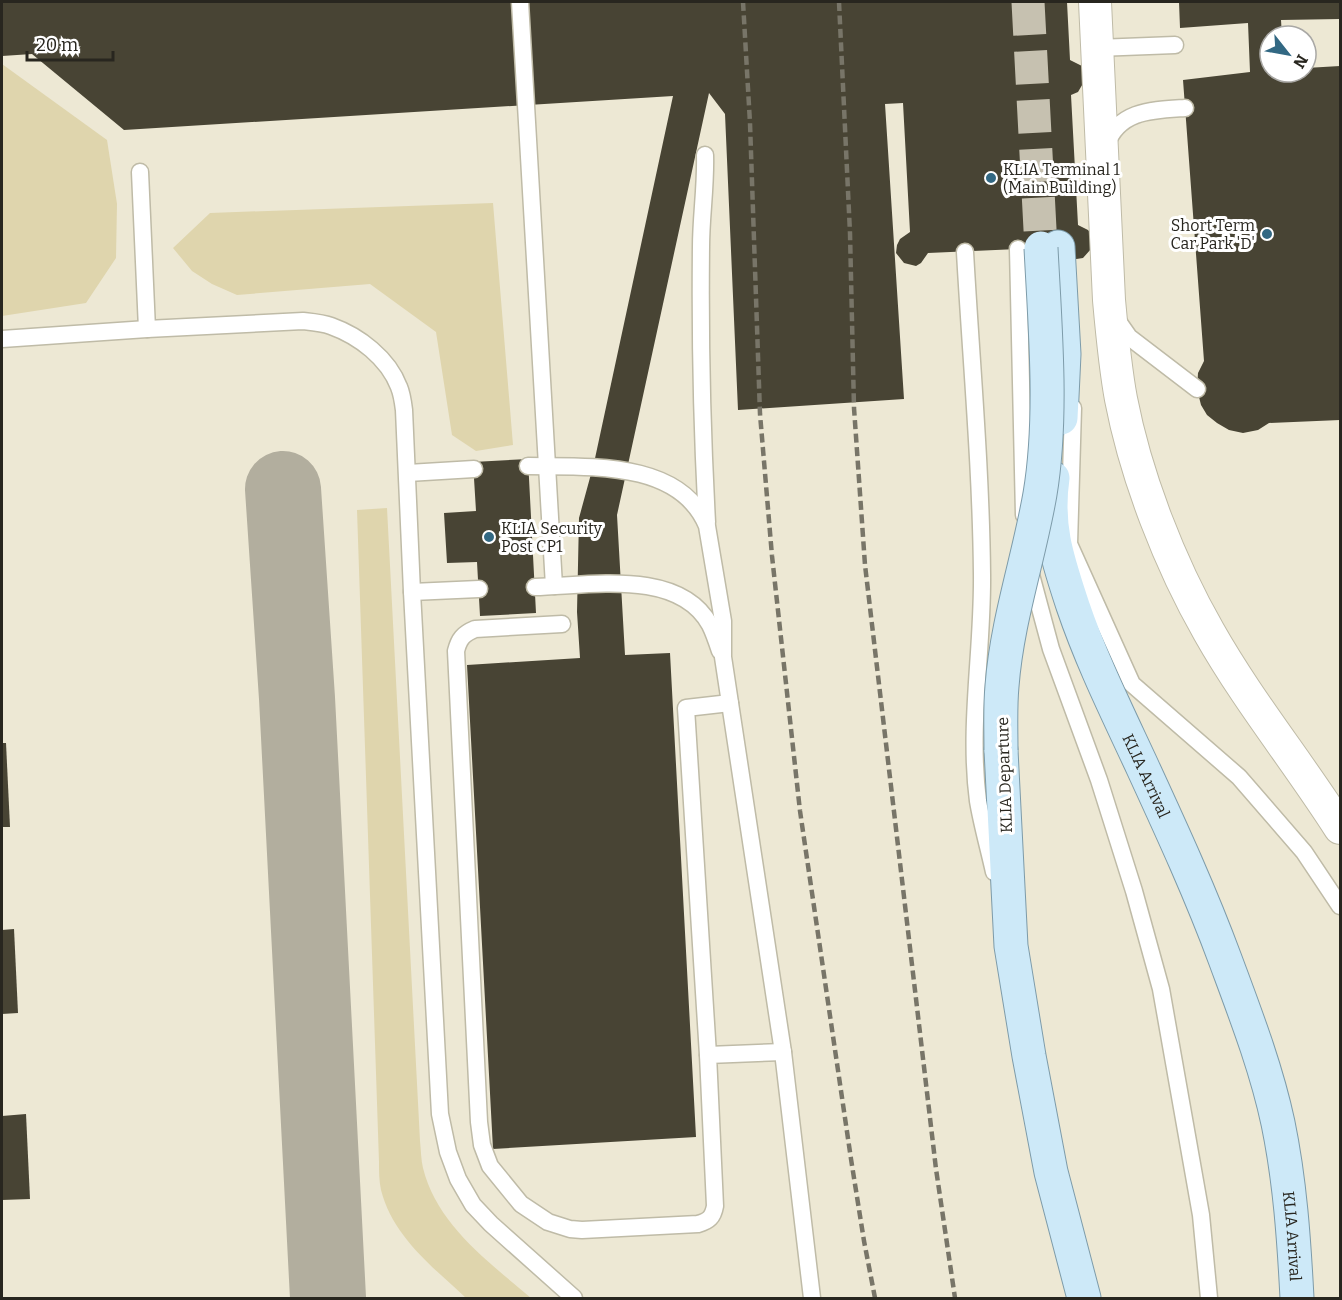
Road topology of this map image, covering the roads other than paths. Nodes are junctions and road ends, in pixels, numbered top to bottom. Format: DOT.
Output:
graph roads {
  1 [pos="520,2"];
  2 [pos="1095,2"];
  3 [pos="1174,45"];
  4 [pos="1097,48"];
  5 [pos="1185,108"];
  6 [pos="705,155"];
  7 [pos="1102,158"];
  8 [pos="140,172"];
  9 [pos="1047,251"];
  10 [pos="965,252"];
  11 [pos="1109,300"];
  12 [pos="147,329"];
  13 [pos="2,339"];
  14 [pos="1197,388"];
  15 [pos="528,466"];
  16 [pos="548,466"];
  17 [pos="474,469"];
  18 [pos="408,473"];
  19 [pos="707,526"];
  20 [pos="554,586"];
  21 [pos="535,587"];
  22 [pos="479,589"];
  23 [pos="411,592"];
  24 [pos="562,624"];
  25 [pos="723,657"];
  26 [pos="730,703"];
  27 [pos="1341,828"];
  28 [pos="1341,906"];
  29 [pos="1011,946"];
  30 [pos="783,1052"];
  31 [pos="708,1055"];
  32 [pos="574,1299"];
  33 [pos="812,1299"];
  34 [pos="1084,1299"];
  35 [pos="1209,1299"];
  36 [pos="1297,1299"];
  1 -- 16 [label="lane"];
  2 -- 4 [label="street"];
  3 -- 4 [label="lane"];
  4 -- 7 [label="street"];
  5 -- 7 [label="lane"];
  6 -- 19 [label="lane"];
  7 -- 11 [label="street"];
  8 -- 12 [label="lane"];
  9 -- 28 [label="lane"];
  9 -- 29 [label="main road, KLIA Departure, bridge"];
  9 -- 35 [label="lane"];
  9 -- 36 [label="main road, KLIA Arrival"];
  10 -- 29 [label="lane"];
  11 -- 14 [label="lane"];
  11 -- 27 [label="street"];
  12 -- 13 [label="lane"];
  12 -- 18 [label="lane"];
  15 -- 16 [label="lane"];
  16 -- 19 [label="lane"];
  16 -- 20 [label="lane"];
  17 -- 18 [label="lane"];
  18 -- 23 [label="lane"];
  19 -- 25 [label="lane"];
  20 -- 21 [label="lane"];
  20 -- 25 [label="lane"];
  22 -- 23 [label="lane"];
  23 -- 32 [label="lane"];
  24 -- 31 [label="lane"];
  25 -- 26 [label="lane"];
  26 -- 30 [label="lane"];
  26 -- 31 [label="lane"];
  29 -- 34 [label="main road, KLIA Departure"];
  30 -- 31 [label="lane"];
  30 -- 33 [label="lane"];
}
